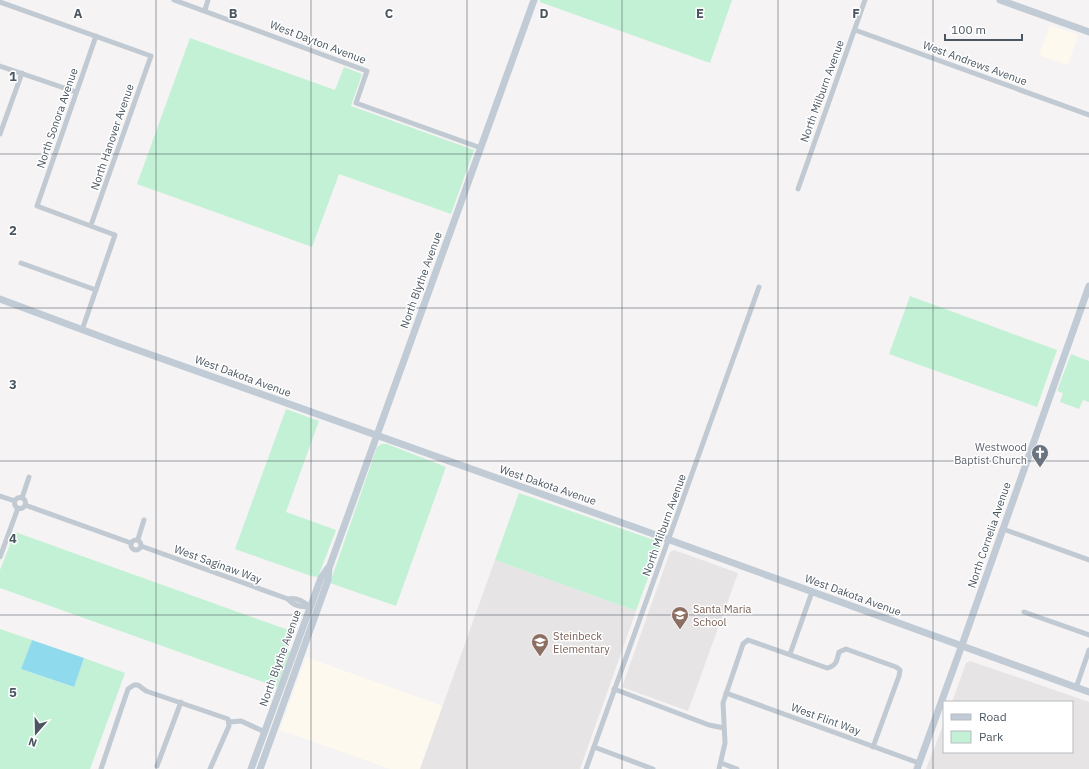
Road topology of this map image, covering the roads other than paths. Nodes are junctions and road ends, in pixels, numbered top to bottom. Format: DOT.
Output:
graph roads {
  1 [pos="174,0"];
  2 [pos="208,0"];
  3 [pos="534,0"];
  4 [pos="865,0"];
  5 [pos="1000,0"];
  6 [pos="0,2"];
  7 [pos="205,10"];
  8 [pos="854,30"];
  9 [pos="1089,32"];
  10 [pos="96,36"];
  11 [pos="0,66"];
  12 [pos="22,74"];
  13 [pos="76,92"];
  14 [pos="1089,115"];
  15 [pos="0,134"];
  16 [pos="481,148"];
  17 [pos="798,189"];
  18 [pos="91,225"];
  19 [pos="21,264"];
  20 [pos="1089,286"];
  21 [pos="759,287"];
  22 [pos="96,290"];
  23 [pos="0,299"];
  24 [pos="82,330"];
  25 [pos="376,436"];
  26 [pos="29,477"];
  27 [pos="0,496"];
  28 [pos="22,498"];
  29 [pos="15,501"];
  30 [pos="25,505"];
  31 [pos="18,508"];
  32 [pos="144,520"];
  33 [pos="1003,529"];
  34 [pos="138,539"];
  35 [pos="669,540"];
  36 [pos="131,543"];
  37 [pos="141,546"];
  38 [pos="0,557"];
  39 [pos="1089,560"];
  40 [pos="329,568"];
  41 [pos="812,592"];
  42 [pos="310,607"];
  43 [pos="1024,612"];
  44 [pos="1089,635"];
  45 [pos="962,645"];
  46 [pos="1089,650"];
  47 [pos="790,654"];
  48 [pos="301,655"];
  49 [pos="1076,688"];
  50 [pos="614,689"];
  51 [pos="1089,692"];
  52 [pos="726,693"];
  53 [pos="181,702"];
  54 [pos="275,717"];
  55 [pos="229,722"];
  56 [pos="724,728"];
  57 [pos="265,732"];
  58 [pos="594,747"];
  59 [pos="873,747"];
  60 [pos="721,763"];
  61 [pos="157,766"];
  62 [pos="918,766"];
  63 [pos="101,769"];
  64 [pos="210,769"];
  65 [pos="251,769"];
  66 [pos="260,769"];
  67 [pos="586,769"];
  68 [pos="653,769"];
  69 [pos="719,769"];
  70 [pos="737,769"];
  1 -- 7 [label="street, West Dayton Avenue"];
  2 -- 7 [label="street"];
  3 -- 16 [label="street, North Blythe Avenue"];
  4 -- 8 [label="street, North Milburn Avenue"];
  5 -- 9 [label="street"];
  6 -- 10 [label="street"];
  7 -- 16 [label="street, West Dayton Avenue"];
  8 -- 14 [label="street, West Andrews Avenue"];
  8 -- 17 [label="street, North Milburn Avenue"];
  10 -- 13 [label="street, North Sonora Avenue"];
  10 -- 18 [label="street, North Hanover Avenue"];
  11 -- 12 [label="street"];
  12 -- 13 [label="street"];
  12 -- 15 [label="street"];
  13 -- 18 [label="street, North Sonora Avenue"];
  16 -- 25 [label="street, North Blythe Avenue"];
  18 -- 22 [label="street"];
  19 -- 22 [label="street"];
  20 -- 33 [label="street, North Cornelia Avenue"];
  21 -- 35 [label="street, North Milburn Avenue"];
  22 -- 24 [label="street"];
  23 -- 24 [label="street, West Dakota Avenue"];
  24 -- 25 [label="street, West Dakota Avenue"];
  25 -- 35 [label="street, West Dakota Avenue"];
  25 -- 40 [label="street, North Blythe Avenue"];
  26 -- 28 [label="street"];
  27 -- 29 [label="street"];
  28 -- 29 [label="street"];
  28 -- 30 [label="street"];
  29 -- 31 [label="street"];
  30 -- 31 [label="street"];
  30 -- 36 [label="street"];
  31 -- 38 [label="street"];
  32 -- 34 [label="street"];
  33 -- 39 [label="street"];
  33 -- 45 [label="street, North Cornelia Avenue"];
  34 -- 36 [label="street"];
  34 -- 37 [label="street"];
  35 -- 41 [label="street, West Dakota Avenue"];
  35 -- 50 [label="street, North Milburn Avenue"];
  36 -- 37 [label="street"];
  37 -- 42 [label="street, West Saginaw Way"];
  40 -- 42 [label="street, North Blythe Avenue"];
  40 -- 48 [label="street, North Blythe Avenue"];
  41 -- 45 [label="street, West Dakota Avenue"];
  41 -- 47 [label="street"];
  42 -- 48 [label="street, North Blythe Avenue"];
  42 -- 54 [label="street, North Blythe Avenue"];
  43 -- 44 [label="street"];
  45 -- 49 [label="street, West Dakota Avenue"];
  45 -- 62 [label="street, North Cornelia Avenue"];
  46 -- 49 [label="street"];
  47 -- 52 [label="street"];
  47 -- 59 [label="street"];
  48 -- 54 [label="street, North Blythe Avenue"];
  49 -- 51 [label="street, West Dakota Avenue"];
  50 -- 56 [label="street"];
  50 -- 58 [label="street, North Milburn Avenue"];
  52 -- 56 [label="street"];
  52 -- 59 [label="street, West Flint Way"];
  53 -- 55 [label="street"];
  53 -- 61 [label="street"];
  53 -- 63 [label="street"];
  54 -- 57 [label="street, North Blythe Avenue"];
  54 -- 66 [label="street, North Blythe Avenue"];
  55 -- 57 [label="street"];
  55 -- 64 [label="street"];
  56 -- 60 [label="street"];
  57 -- 65 [label="street, North Blythe Avenue"];
  58 -- 67 [label="street, North Milburn Avenue"];
  58 -- 68 [label="street"];
  59 -- 62 [label="street, West Flint Way"];
  60 -- 69 [label="street"];
  60 -- 70 [label="street"];
}
